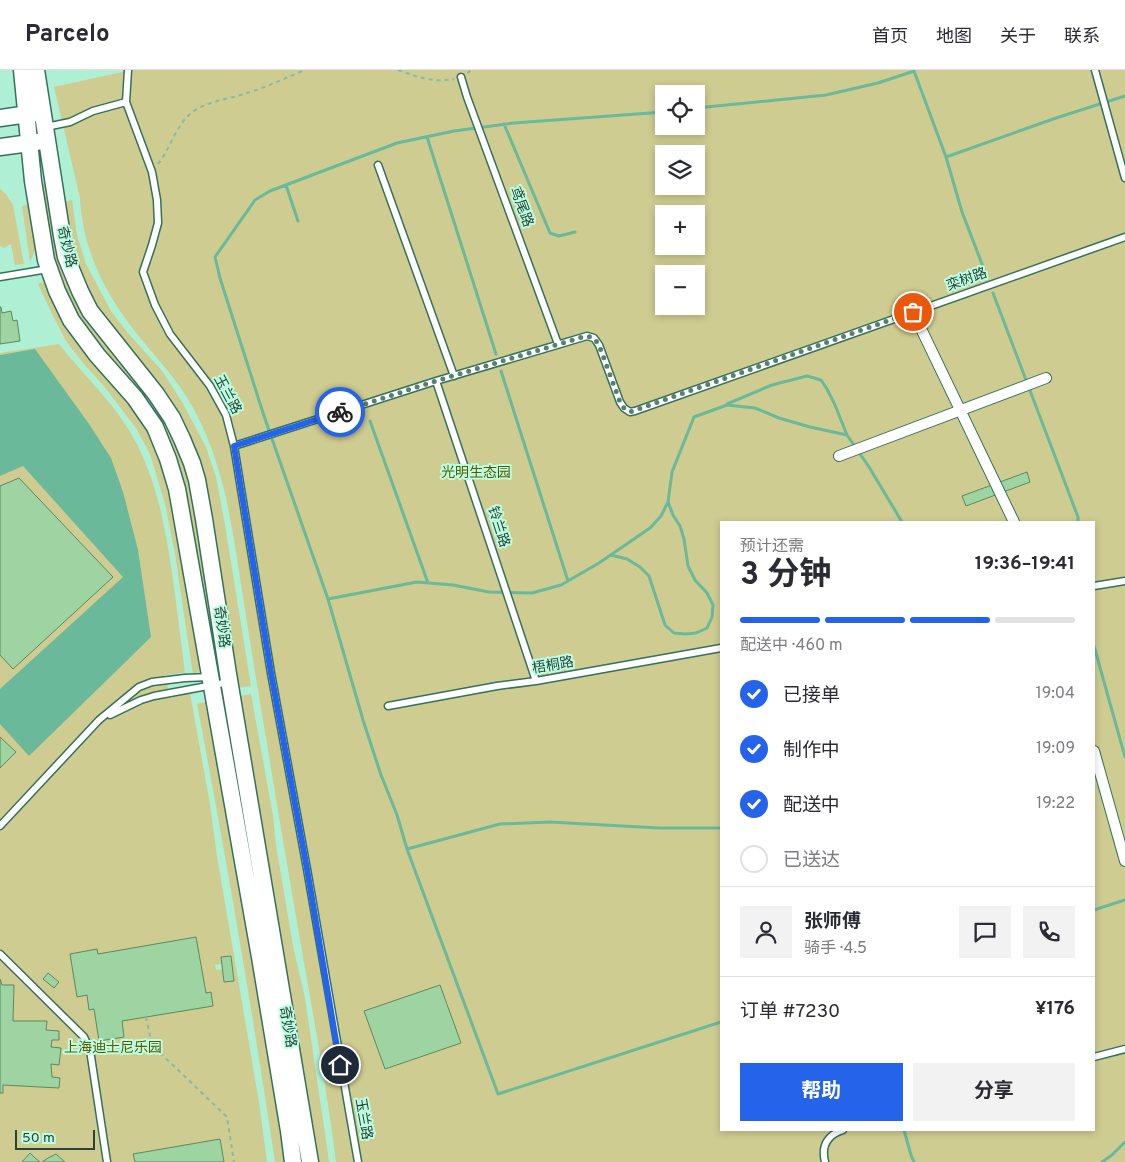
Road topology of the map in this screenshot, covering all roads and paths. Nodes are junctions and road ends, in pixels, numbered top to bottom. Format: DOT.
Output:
graph roads {
  1 [pos="22,70"];
  2 [pos="36,70"];
  3 [pos="128,70"];
  4 [pos="304,70"];
  5 [pos="398,70"];
  6 [pos="472,70"];
  7 [pos="1095,70"];
  8 [pos="461,78"];
  9 [pos="126,102"];
  10 [pos="0,118"];
  11 [pos="45,126"];
  12 [pos="27,128"];
  13 [pos="0,147"];
  14 [pos="378,166"];
  15 [pos="152,172"];
  16 [pos="1125,178"];
  17 [pos="1125,237"];
  18 [pos="49,269"];
  19 [pos="0,277"];
  20 [pos="913,312"];
  21 [pos="558,344"];
  22 [pos="454,376"];
  23 [pos="1046,378"];
  24 [pos="436,381"];
  25 [pos="960,411"];
  26 [pos="234,446"];
  27 [pos="838,456"];
  28 [pos="1014,521"];
  29 [pos="1125,581"];
  30 [pos="1095,586"];
  31 [pos="720,648"];
  32 [pos="229,678"];
  33 [pos="211,681"];
  34 [pos="536,682"];
  35 [pos="388,706"];
  36 [pos="99,720"];
  37 [pos="1095,755"];
  38 [pos="0,826"];
  39 [pos="1125,861"];
  40 [pos="0,954"];
  41 [pos="146,1017"];
  42 [pos="1125,1049"];
  43 [pos="1095,1057"];
  44 [pos="840,1131"];
  45 [pos="107,1162"];
  46 [pos="234,1162"];
  47 [pos="293,1162"];
  48 [pos="310,1162"];
  49 [pos="358,1162"];
  50 [pos="825,1162"];
  1 -- 12 [label="street, 奇妙路"];
  2 -- 11 [label="street, 奇妙路"];
  3 -- 9 [label="lane"];
  4 -- 15 [label="path"];
  5 -- 8 [label="path"];
  6 -- 8 [label="path"];
  7 -- 16 [label="lane"];
  8 -- 21 [label="lane, 鸢尾路"];
  9 -- 11 [label="lane"];
  9 -- 15 [label="lane, 玉兰路"];
  10 -- 12 [label="street"];
  11 -- 12 [label="street"];
  11 -- 12 [label="street"];
  11 -- 32 [label="street, 奇妙路"];
  12 -- 13 [label="street"];
  12 -- 18 [label="street, 奇妙路"];
  14 -- 22 [label="lane"];
  15 -- 26 [label="lane, 玉兰路"];
  17 -- 20 [label="lane, 栾树路"];
  18 -- 19 [label="lane"];
  18 -- 33 [label="street, 奇妙路"];
  20 -- 21 [label="lane, 栾树路"];
  20 -- 25 [label="street"];
  21 -- 22 [label="lane, 栾树路"];
  22 -- 24 [label="lane, 栾树路"];
  23 -- 25 [label="street"];
  24 -- 26 [label="lane, 栾树路"];
  24 -- 34 [label="lane, 铃兰路"];
  25 -- 27 [label="street"];
  25 -- 28 [label="street"];
  26 -- 49 [label="lane, 玉兰路"];
  29 -- 30 [label="lane"];
  31 -- 34 [label="lane, 梧桐路"];
  32 -- 33 [label="lane"];
  32 -- 48 [label="street, 奇妙路"];
  33 -- 36 [label="lane"];
  33 -- 36 [label="lane"];
  33 -- 47 [label="street, 奇妙路"];
  34 -- 35 [label="lane, 梧桐路"];
  36 -- 38 [label="lane"];
  37 -- 39 [label="street"];
  40 -- 45 [label="lane"];
  41 -- 46 [label="path"];
  42 -- 43 [label="lane"];
  44 -- 50 [label="lane"];
}
